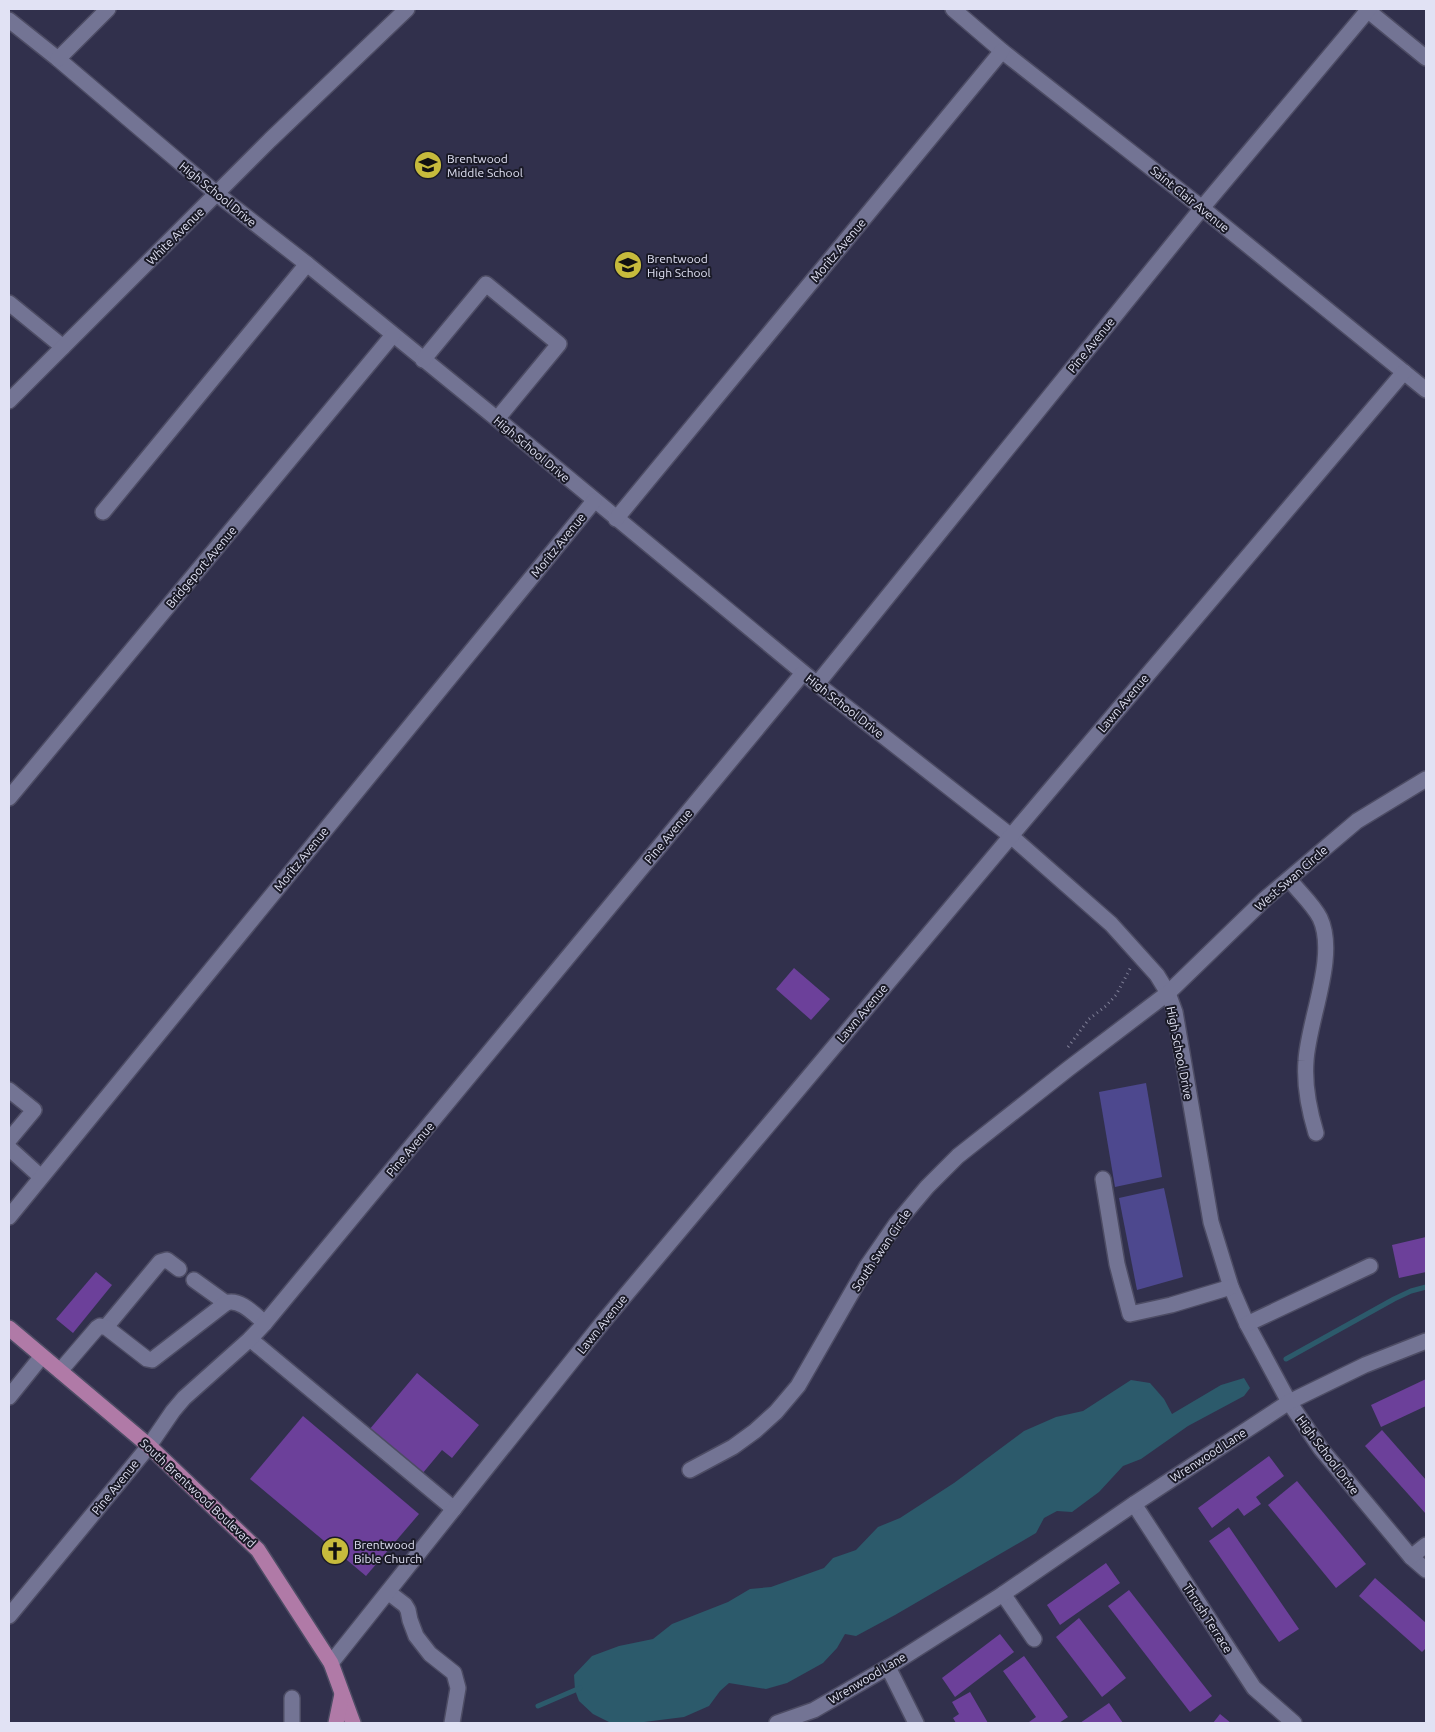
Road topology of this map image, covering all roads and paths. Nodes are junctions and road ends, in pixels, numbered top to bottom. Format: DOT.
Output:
graph roads {
  1 [pos="108,9"];
  2 [pos="407,9"];
  3 [pos="953,9"];
  4 [pos="1368,9"];
  5 [pos="9,20"];
  6 [pos="1002,51"];
  7 [pos="1426,58"];
  8 [pos="58,59"];
  9 [pos="217,194"];
  10 [pos="1202,208"];
  11 [pos="307,264"];
  12 [pos="9,302"];
  13 [pos="393,335"];
  14 [pos="63,347"];
  15 [pos="423,360"];
  16 [pos="1404,372"];
  17 [pos="1426,390"];
  18 [pos="9,401"];
  19 [pos="497,419"];
  20 [pos="594,501"];
  21 [pos="103,512"];
  22 [pos="616,519"];
  23 [pos="803,673"];
  24 [pos="816,684"];
  25 [pos="1426,778"];
  26 [pos="9,798"];
  27 [pos="1011,836"];
  28 [pos="1289,879"];
  29 [pos="1137,953"];
  30 [pos="1168,993"];
  31 [pos="1068,1069"];
  32 [pos="9,1090"];
  33 [pos="1316,1133"];
  34 [pos="9,1140"];
  35 [pos="9,1148"];
  36 [pos="41,1177"];
  37 [pos="1103,1179"];
  38 [pos="9,1217"];
  39 [pos="1370,1266"];
  40 [pos="179,1269"];
  41 [pos="194,1280"];
  42 [pos="1231,1287"];
  43 [pos="226,1303"];
  44 [pos="265,1323"];
  45 [pos="1247,1324"];
  46 [pos="106,1327"];
  47 [pos="9,1328"];
  48 [pos="250,1339"];
  49 [pos="1426,1341"];
  50 [pos="42,1356"];
  51 [pos="60,1372"];
  52 [pos="9,1397"];
  53 [pos="1289,1402"];
  54 [pos="149,1446"];
  55 [pos="690,1470"];
  56 [pos="1134,1504"];
  57 [pos="454,1509"];
  58 [pos="1426,1545"];
  59 [pos="1410,1557"];
  60 [pos="1426,1570"];
  61 [pos="388,1592"];
  62 [pos="1003,1594"];
  63 [pos="9,1616"];
  64 [pos="1034,1639"];
  65 [pos="331,1663"];
  66 [pos="888,1667"];
  67 [pos="342,1692"];
  68 [pos="292,1698"];
  69 [pos="292,1723"];
  70 [pos="336,1723"];
  71 [pos="353,1723"];
  72 [pos="452,1723"];
  73 [pos="777,1723"];
  74 [pos="916,1723"];
  75 [pos="1294,1723"];
  1 -- 8 [label="street"];
  2 -- 9 [label="street, White Avenue"];
  3 -- 6 [label="street, Saint Clair Avenue"];
  4 -- 7 [label="street"];
  4 -- 10 [label="street, Pine Avenue"];
  5 -- 8 [label="street, High School Drive"];
  6 -- 10 [label="street, Saint Clair Avenue"];
  6 -- 22 [label="street, Moritz Avenue"];
  8 -- 9 [label="street, High School Drive"];
  9 -- 11 [label="street, High School Drive"];
  9 -- 14 [label="street, White Avenue"];
  10 -- 16 [label="street, Saint Clair Avenue"];
  10 -- 24 [label="street, Pine Avenue"];
  11 -- 13 [label="street, High School Drive"];
  11 -- 21 [label="street"];
  12 -- 14 [label="street"];
  13 -- 15 [label="street, High School Drive"];
  13 -- 26 [label="street, Bridgeport Avenue"];
  14 -- 18 [label="street, White Avenue"];
  15 -- 19 [label="street, High School Drive"];
  15 -- 19 [label="street"];
  16 -- 17 [label="street, Saint Clair Avenue"];
  16 -- 27 [label="street, Lawn Avenue"];
  19 -- 20 [label="street, High School Drive"];
  20 -- 22 [label="street, High School Drive"];
  20 -- 36 [label="street, Moritz Avenue"];
  22 -- 23 [label="street, High School Drive"];
  23 -- 24 [label="street, High School Drive"];
  23 -- 44 [label="street, Pine Avenue"];
  24 -- 27 [label="street, High School Drive"];
  25 -- 28 [label="street, West Swan Circle"];
  27 -- 29 [label="street, High School Drive"];
  27 -- 57 [label="street, Lawn Avenue"];
  28 -- 30 [label="street, West Swan Circle"];
  28 -- 33 [label="street"];
  29 -- 30 [label="street, High School Drive"];
  29 -- 31 [label="path"];
  30 -- 31 [label="street, South Swan Circle"];
  30 -- 42 [label="street, High School Drive"];
  31 -- 55 [label="street, South Swan Circle"];
  32 -- 34 [label="street"];
  35 -- 36 [label="street"];
  36 -- 38 [label="street, Moritz Avenue"];
  37 -- 42 [label="street"];
  39 -- 45 [label="street"];
  40 -- 46 [label="street"];
  41 -- 43 [label="street"];
  42 -- 45 [label="street, High School Drive"];
  43 -- 44 [label="street"];
  43 -- 46 [label="street"];
  44 -- 48 [label="street, Pine Avenue"];
  45 -- 53 [label="street, High School Drive"];
  46 -- 51 [label="street"];
  47 -- 50 [label="main road, South Brentwood Boulevard"];
  48 -- 54 [label="street, Pine Avenue"];
  48 -- 57 [label="street"];
  49 -- 53 [label="street, Wrenwood Lane"];
  50 -- 51 [label="main road, South Brentwood Boulevard"];
  50 -- 52 [label="street"];
  51 -- 54 [label="main road, South Brentwood Boulevard"];
  53 -- 56 [label="street, Wrenwood Lane"];
  53 -- 59 [label="street, High School Drive"];
  54 -- 63 [label="street, Pine Avenue"];
  54 -- 65 [label="main road, South Brentwood Boulevard"];
  56 -- 62 [label="street, Wrenwood Lane"];
  56 -- 75 [label="street, Thrush Terrace"];
  57 -- 61 [label="street, Lawn Avenue"];
  58 -- 59 [label="street"];
  59 -- 60 [label="street, High School Drive"];
  61 -- 65 [label="street, Lawn Avenue"];
  61 -- 72 [label="street"];
  62 -- 64 [label="street"];
  62 -- 66 [label="street, Wrenwood Lane"];
  65 -- 67 [label="main road, South Brentwood Boulevard"];
  66 -- 73 [label="street, Wrenwood Lane"];
  66 -- 74 [label="street"];
  67 -- 70 [label="main road"];
  67 -- 71 [label="main road, South Brentwood Boulevard"];
  68 -- 69 [label="street"];
}
